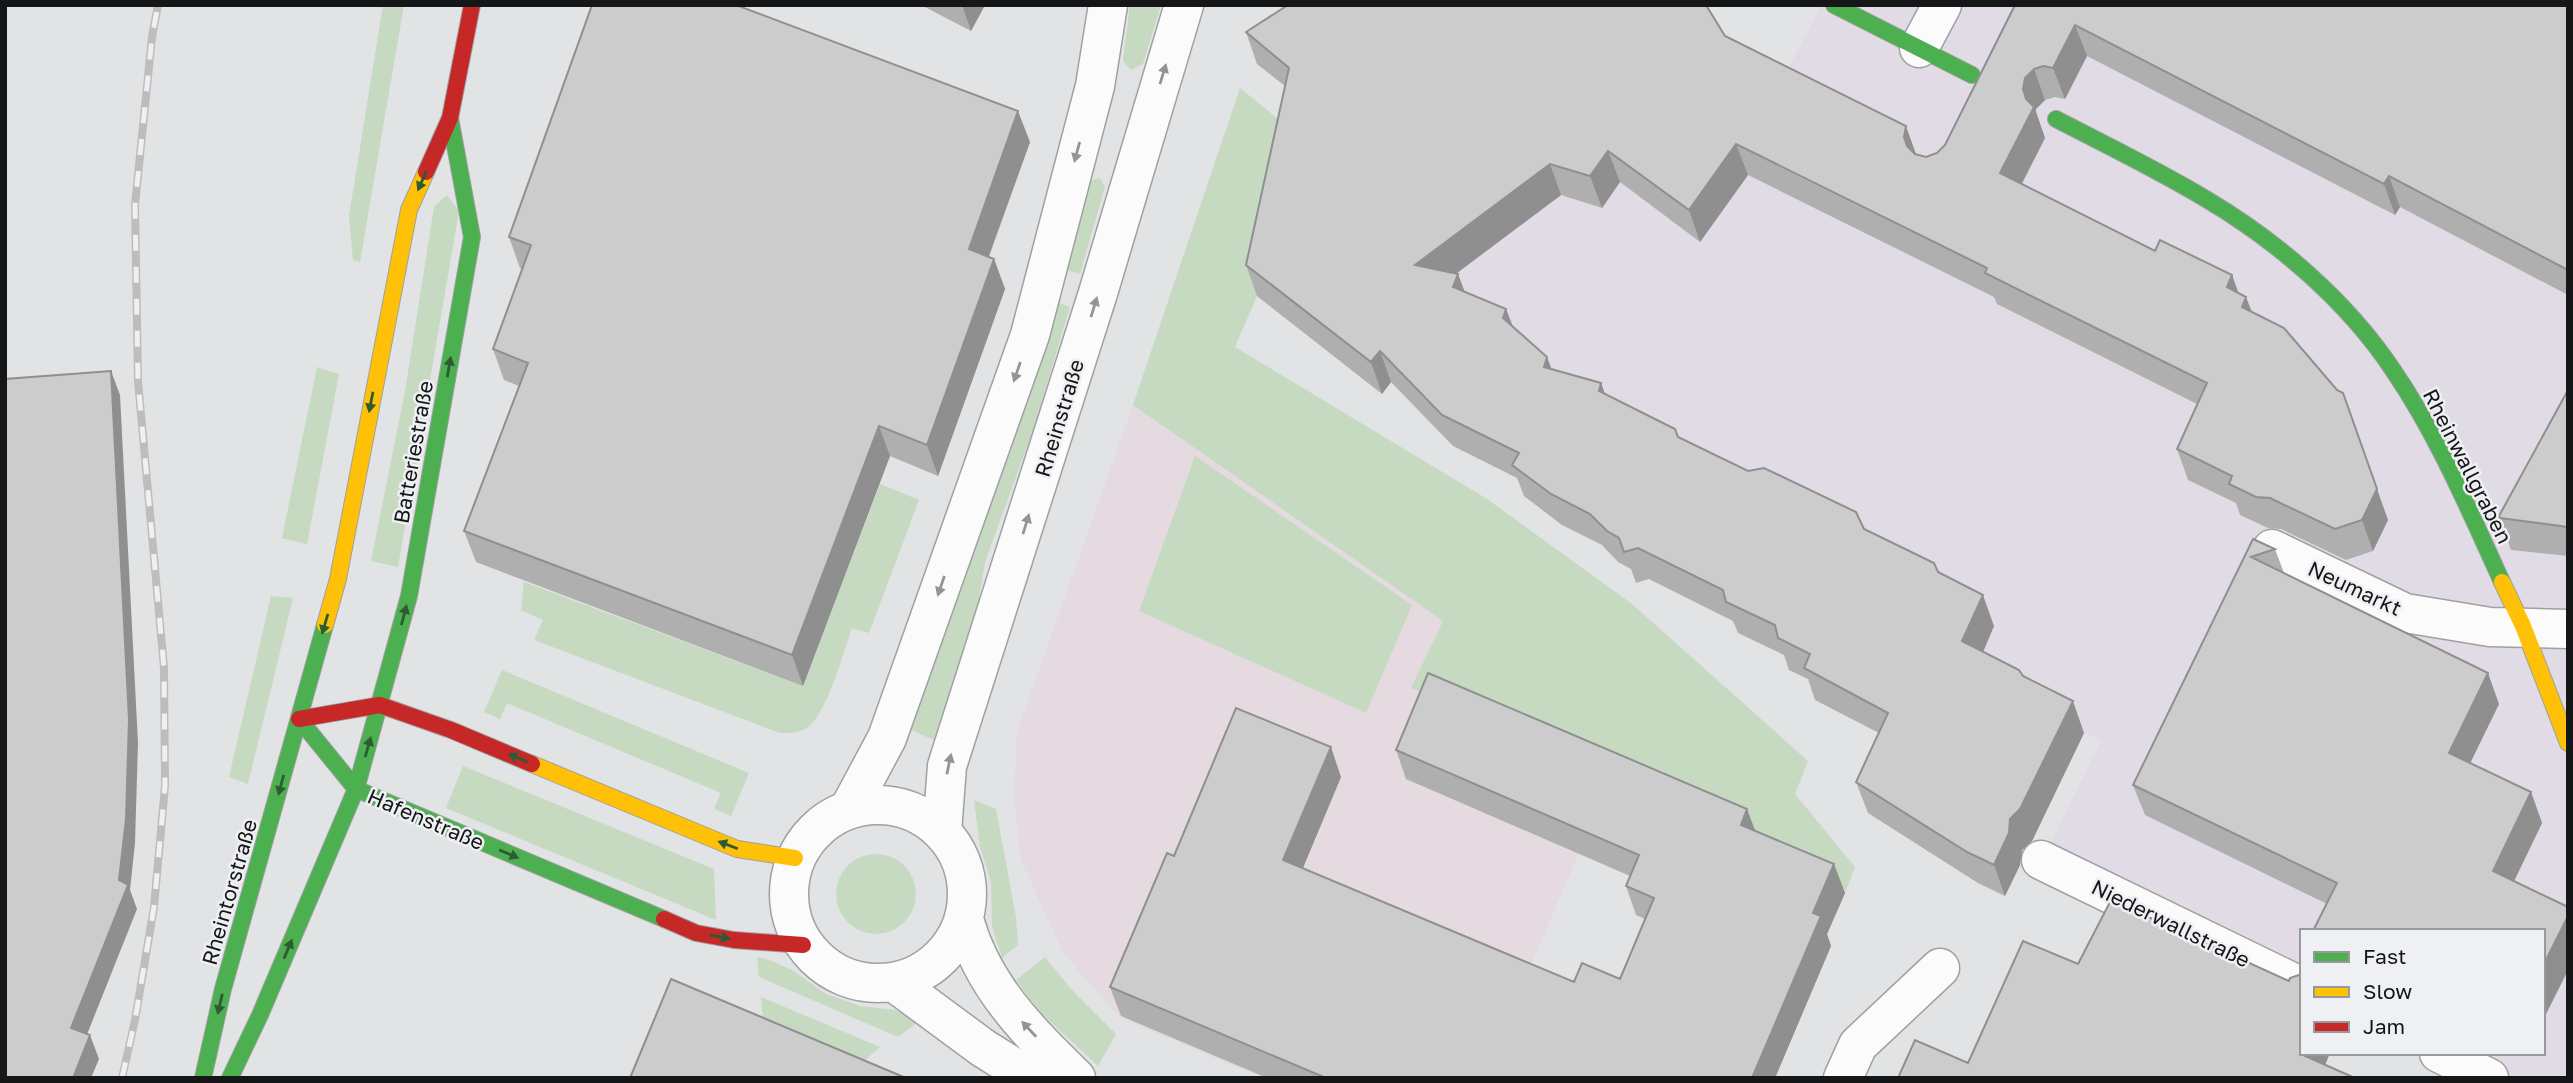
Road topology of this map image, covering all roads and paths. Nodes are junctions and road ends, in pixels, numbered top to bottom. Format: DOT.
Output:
graph roads {
  1 [pos="472,5"];
  2 [pos="1108,5"];
  3 [pos="1184,5"];
  4 [pos="1834,5"];
  5 [pos="1942,5"];
  6 [pos="1919,48"];
  7 [pos="1972,75"];
  8 [pos="450,118"];
  9 [pos="2056,119"];
  10 [pos="2272,550"];
  11 [pos="2523,626"];
  12 [pos="2568,629"];
  13 [pos="380,705"];
  14 [pos="299,719"];
  15 [pos="2568,743"];
  16 [pos="356,789"];
  17 [pos="849,809"];
  18 [pos="942,832"];
  19 [pos="795,858"];
  20 [pos="2041,860"];
  21 [pos="964,919"];
  22 [pos="803,945"];
  23 [pos="1940,968"];
  24 [pos="895,983"];
  25 [pos="2300,986"];
  26 [pos="2443,1055"];
  27 [pos="202,1078"];
  28 [pos="230,1078"];
  29 [pos="1031,1078"];
  30 [pos="1076,1078"];
  31 [pos="1843,1078"];
  32 [pos="2489,1078"];
  1 -- 8 [label="street, Batteriestraße"];
  2 -- 17 [label="street, one-way"];
  18 -- 3 [label="street, Rheinstraße, one-way"];
  4 -- 6 [label="street"];
  5 -- 6 [label="street"];
  6 -- 7 [label="street"];
  13 -- 8 [label="street, Batteriestraße, one-way"];
  8 -- 14 [label="street, Batteriestraße, one-way"];
  9 -- 11 [label="street, Rheinwallgraben"];
  10 -- 11 [label="street, Neumarkt"];
  11 -- 12 [label="street, Neumarkt"];
  11 -- 15 [label="street, Rheinwallgraben"];
  13 -- 14 [label="street"];
  16 -- 13 [label="street, Batteriestraße, one-way"];
  19 -- 13 [label="street, one-way"];
  14 -- 16 [label="street, Hafenstraße"];
  14 -- 27 [label="street, Rheintorstraße, one-way"];
  16 -- 22 [label="street, Hafenstraße, one-way"];
  28 -- 16 [label="street, one-way"];
  17 -- 18 [label="street"];
  17 -- 19 [label="street"];
  18 -- 21 [label="street"];
  19 -- 22 [label="street"];
  20 -- 25 [label="street, Niederwallstraße"];
  21 -- 24 [label="street"];
  30 -- 21 [label="street, one-way"];
  22 -- 24 [label="street"];
  23 -- 31 [label="street"];
  24 -- 29 [label="street"];
  26 -- 32 [label="street"];
}
